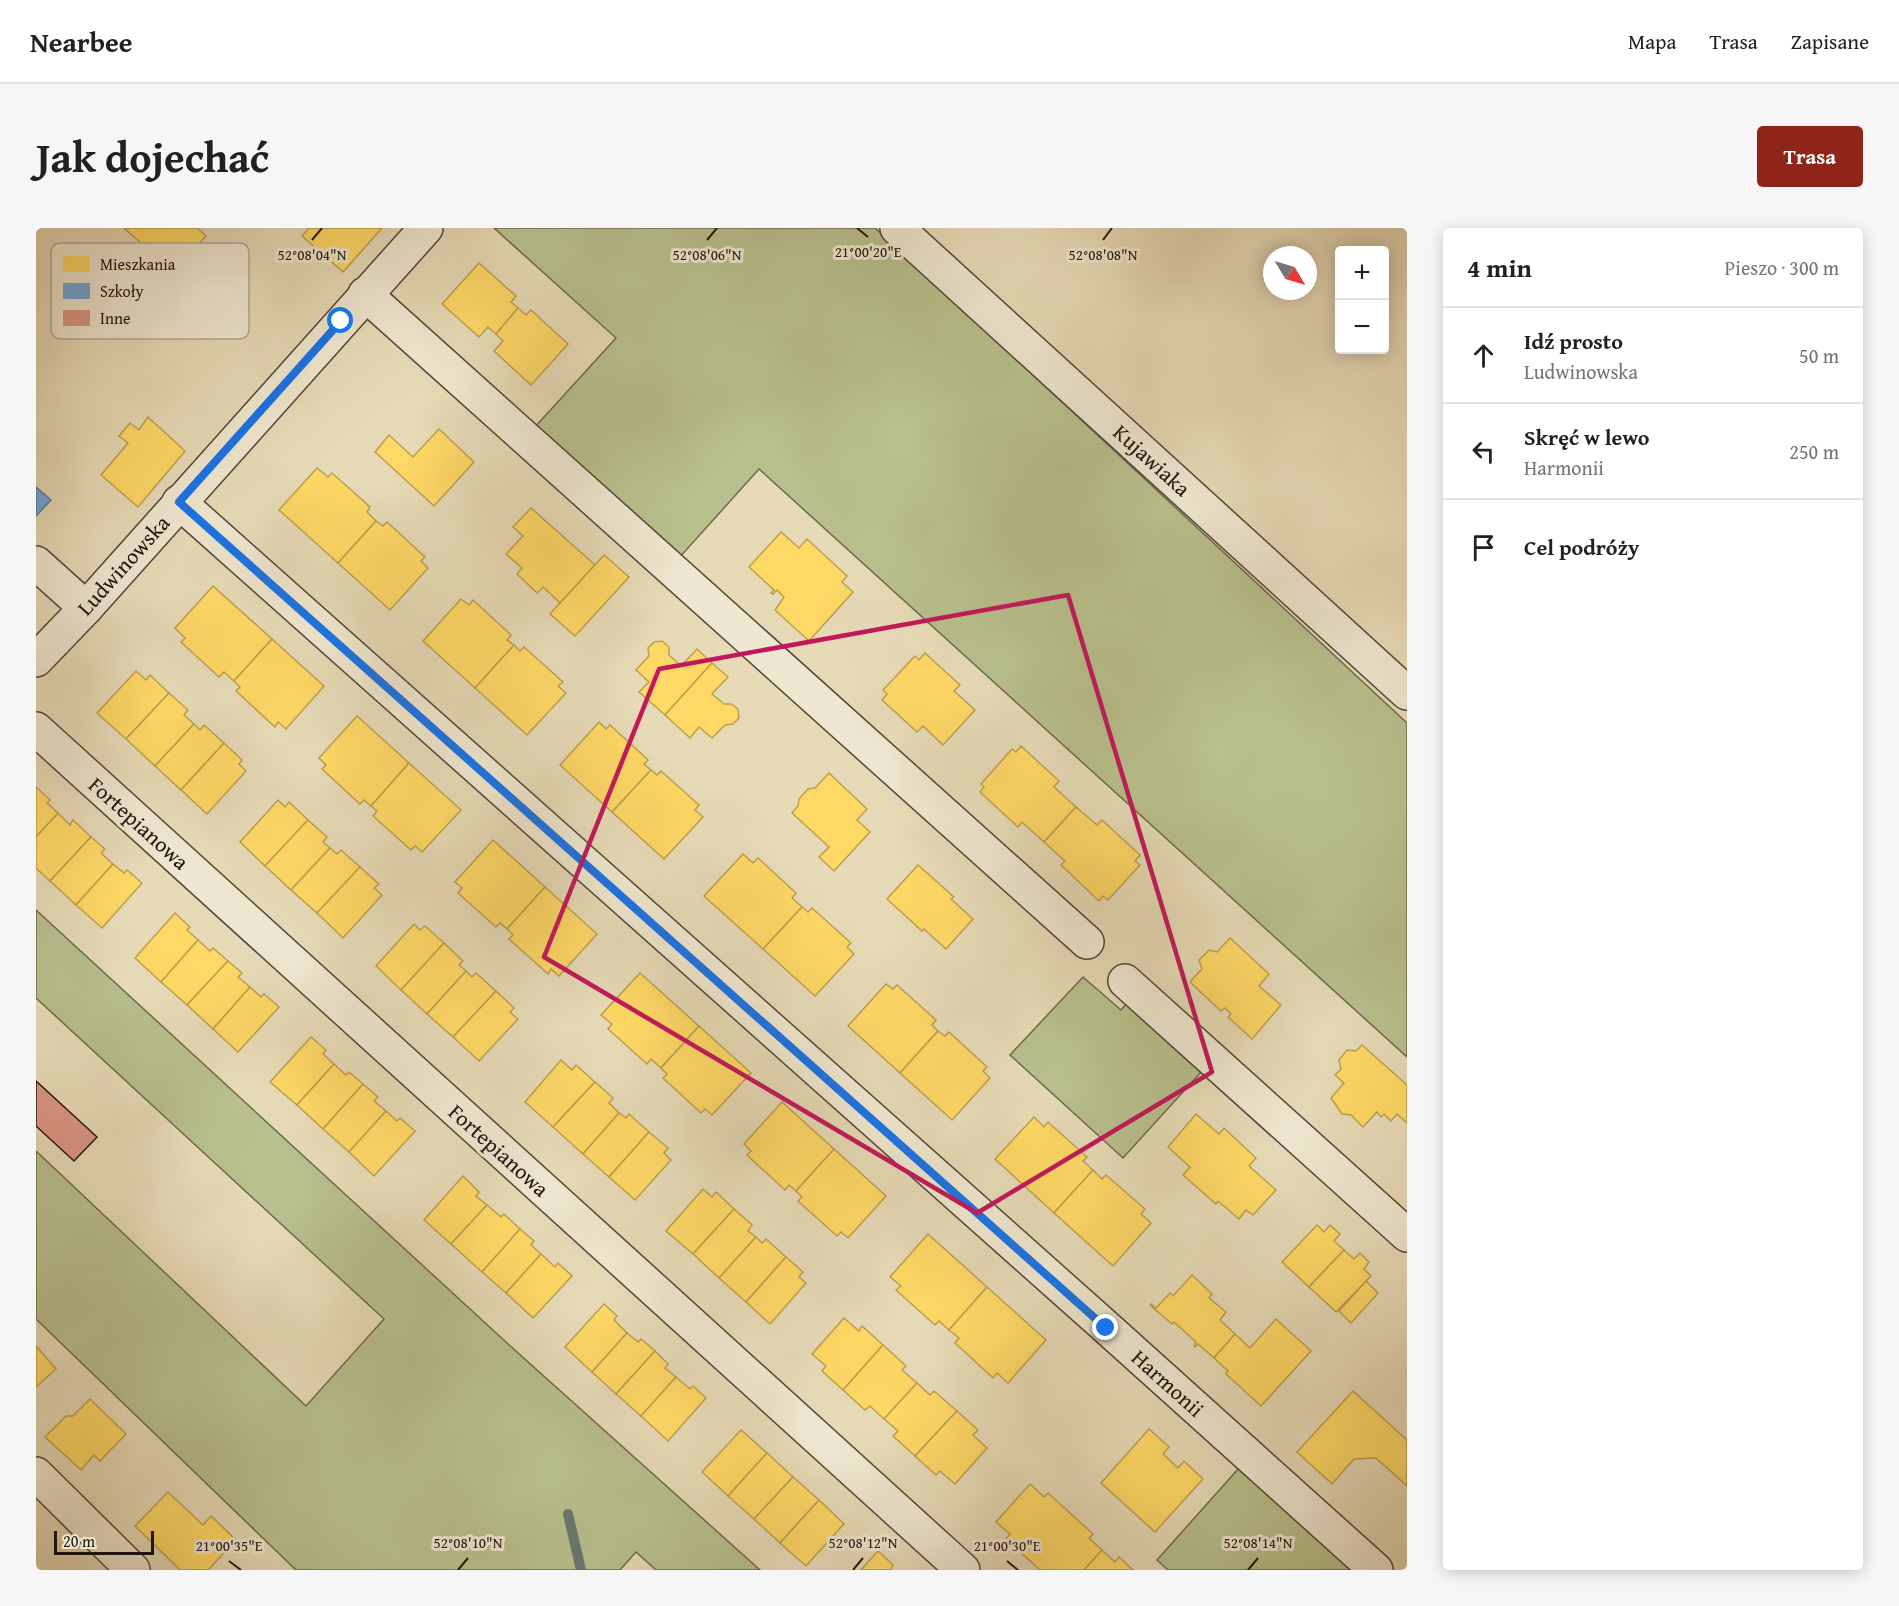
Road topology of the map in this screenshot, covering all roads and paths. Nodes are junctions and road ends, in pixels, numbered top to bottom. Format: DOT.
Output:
graph roads {
  1 [pos="426,228"];
  2 [pos="897,228"];
  3 [pos="366,294"];
  4 [pos="179,502"];
  5 [pos="36,563"];
  6 [pos="86,608"];
  7 [pos="36,660"];
  8 [pos="1407,693"];
  9 [pos="36,729"];
  10 [pos="1087,942"];
  11 [pos="1125,981"];
  12 [pos="1407,1235"];
  13 [pos="36,1474"];
  14 [pos="133,1570"];
  15 [pos="963,1570"];
  16 [pos="1376,1570"];
  1 -- 3 [label="street, Ludwinowska"];
  2 -- 8 [label="street, Kujawiaka"];
  3 -- 4 [label="street, Ludwinowska"];
  3 -- 10 [label="street"];
  4 -- 6 [label="street, Ludwinowska"];
  4 -- 16 [label="street, Harmonii"];
  5 -- 6 [label="street"];
  6 -- 7 [label="street, Ludwinowska"];
  9 -- 15 [label="street, Fortepianowa"];
  11 -- 12 [label="street"];
  13 -- 14 [label="street"];
}
